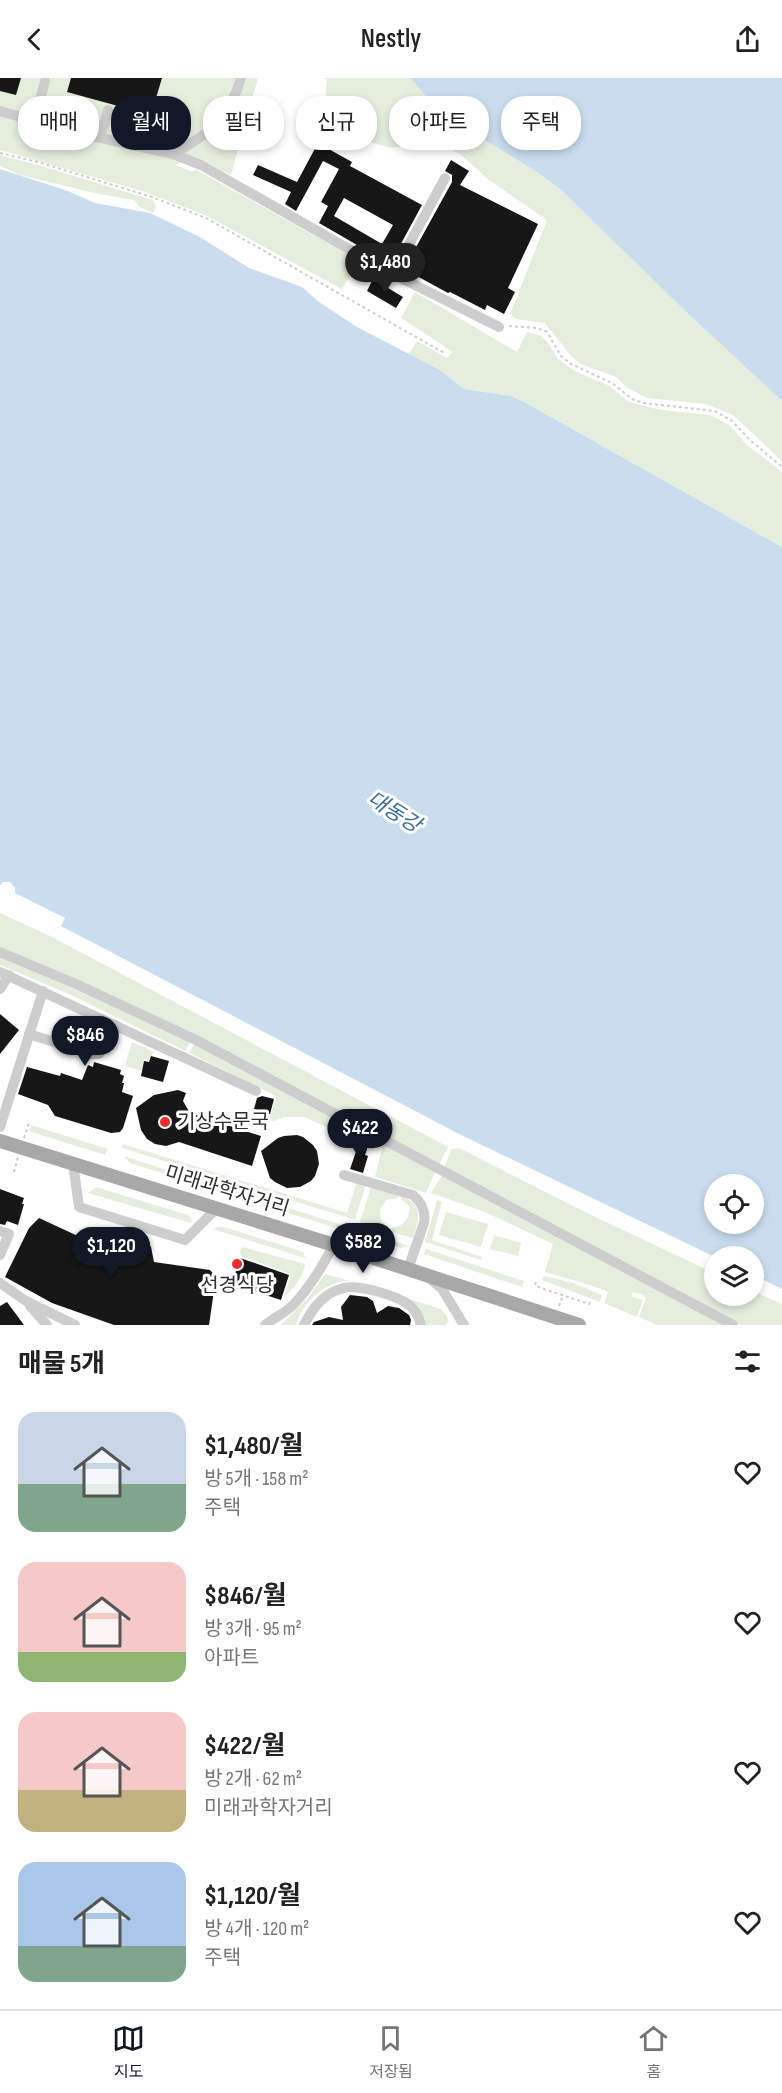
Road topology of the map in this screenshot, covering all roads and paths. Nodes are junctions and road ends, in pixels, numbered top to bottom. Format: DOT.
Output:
graph roads {
  1 [pos="241,78"];
  2 [pos="45,81"];
  3 [pos="40,96"];
  4 [pos="108,110"];
  5 [pos="0,111"];
  6 [pos="18,116"];
  7 [pos="100,138"];
  8 [pos="0,153"];
  9 [pos="173,154"];
  10 [pos="446,178"];
  11 [pos="393,273"];
  12 [pos="499,327"];
  13 [pos="446,354"];
  14 [pos="782,467"];
  15 [pos="0,951"];
  16 [pos="4,974"];
  17 [pos="0,989"];
  18 [pos="43,991"];
  19 [pos="116,1025"];
  20 [pos="29,1034"];
  21 [pos="256,1091"];
  22 [pos="0,1127"];
  23 [pos="0,1141"];
  24 [pos="73,1163"];
  25 [pos="344,1175"];
  26 [pos="217,1208"];
  27 [pos="0,1231"];
  28 [pos="334,1245"];
  29 [pos="0,1255"];
  30 [pos="408,1269"];
  31 [pos="426,1275"];
  32 [pos="536,1282"];
  33 [pos="0,1283"];
  34 [pos="26,1302"];
  35 [pos="590,1302"];
  36 [pos="462,1324"];
  37 [pos="46,1325"];
  38 [pos="75,1325"];
  39 [pos="266,1325"];
  40 [pos="304,1325"];
  41 [pos="421,1325"];
  42 [pos="579,1325"];
  43 [pos="733,1325"];
  1 -- 9 [label="street"];
  2 -- 3 [label="street"];
  4 -- 7 [label="street"];
  5 -- 6 [label="street"];
  7 -- 9 [label="street"];
  8 -- 13 [label="path"];
  9 -- 11 [label="street"];
  10 -- 11 [label="street"];
  11 -- 12 [label="street"];
  12 -- 14 [label="path"];
  15 -- 43 [label="street"];
  16 -- 17 [label="street"];
  16 -- 18 [label="street"];
  18 -- 19 [label="street"];
  18 -- 20 [label="street"];
  19 -- 20 [label="street"];
  19 -- 21 [label="street"];
  20 -- 22 [label="street"];
  23 -- 24 [label="main road, 미래과학자거리"];
  24 -- 26 [label="main road, 미래과학자거리"];
  24 -- 26 [label="street"];
  25 -- 30 [label="street"];
  26 -- 28 [label="main road, 미래과학자거리"];
  27 -- 29 [label="street"];
  28 -- 30 [label="main road, 미래과학자거리"];
  28 -- 39 [label="street"];
  30 -- 31 [label="main road, 미래과학자거리"];
  31 -- 36 [label="street"];
  31 -- 42 [label="main road, 미래과학자거리"];
  32 -- 35 [label="path"];
  33 -- 34 [label="street"];
  34 -- 37 [label="street"];
  34 -- 38 [label="street"];
  40 -- 41 [label="street"];
}
